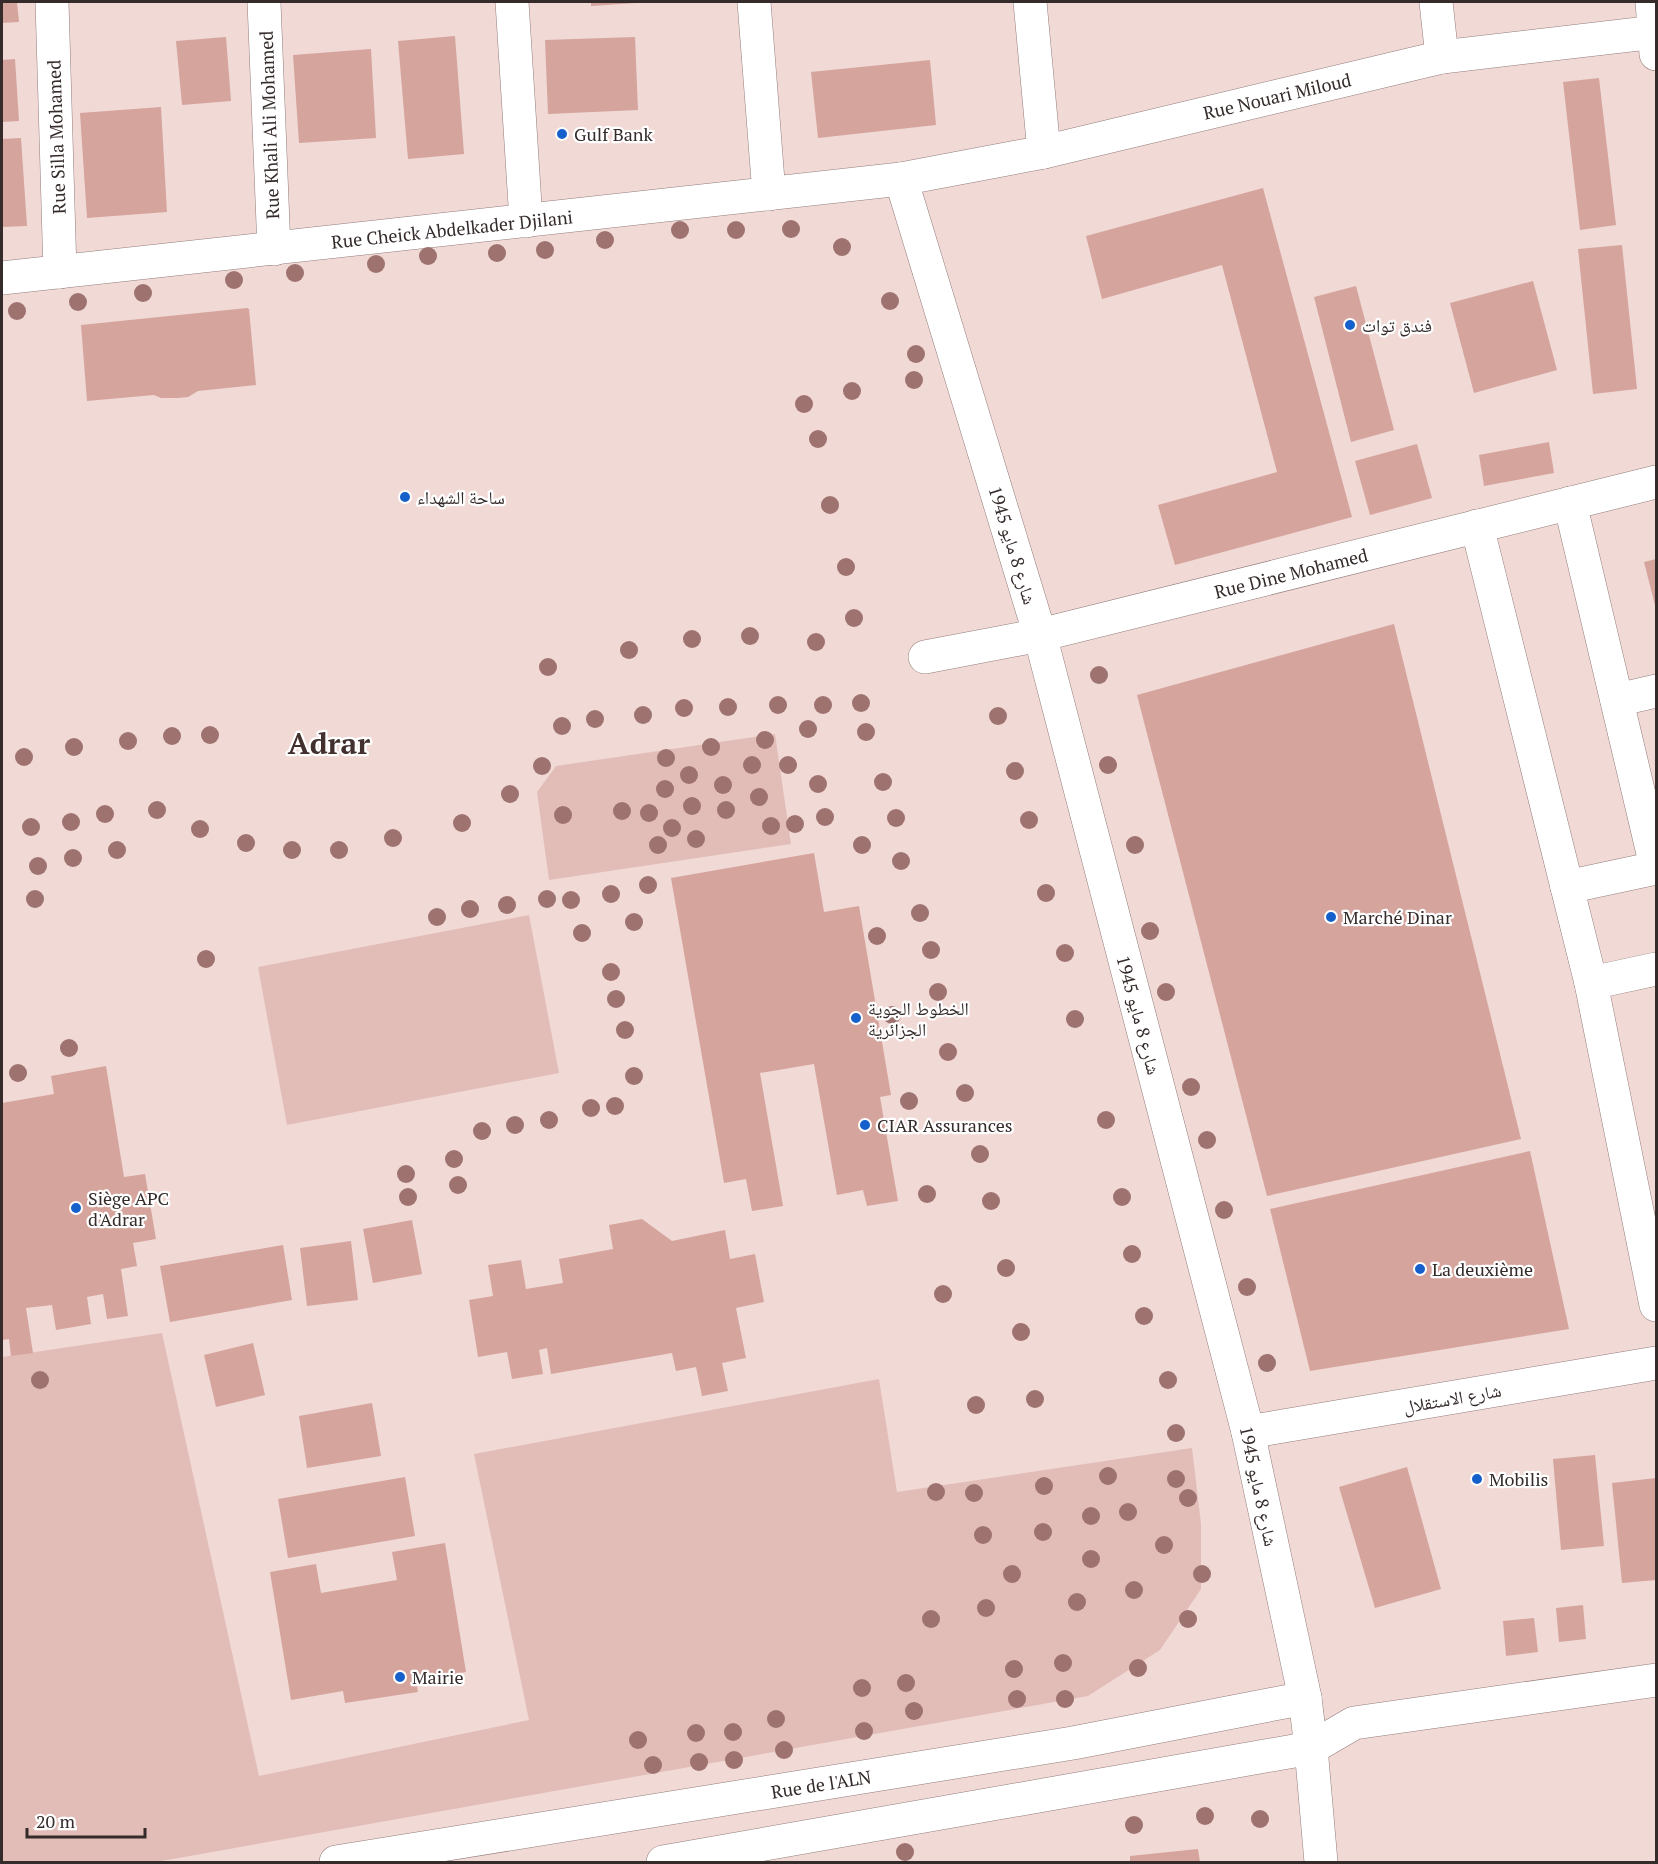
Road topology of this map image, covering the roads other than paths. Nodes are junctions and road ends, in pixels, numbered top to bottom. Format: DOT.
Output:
graph roads {
  1 [pos="52,2"];
  2 [pos="264,2"];
  3 [pos="512,2"];
  4 [pos="754,2"];
  5 [pos="1030,2"];
  6 [pos="1436,2"];
  7 [pos="1655,30"];
  8 [pos="1442,57"];
  9 [pos="1044,152"];
  10 [pos="902,179"];
  11 [pos="769,194"];
  12 [pos="526,221"];
  13 [pos="274,249"];
  14 [pos="60,272"];
  15 [pos="2,278"];
  16 [pos="1656,482"];
  17 [pos="1570,503"];
  18 [pos="1477,526"];
  19 [pos="1040,635"];
  20 [pos="925,657"];
  21 [pos="1656,690"];
  22 [pos="1617,700"];
  23 [pos="1656,867"];
  24 [pos="1568,887"];
  25 [pos="1656,969"];
  26 [pos="1591,983"];
  27 [pos="1656,1305"];
  28 [pos="1656,1363"];
  29 [pos="1248,1432"];
  30 [pos="1656,1680"];
  31 [pos="1305,1698"];
  32 [pos="1354,1723"];
  33 [pos="1311,1748"];
  34 [pos="336,1863"];
  35 [pos="663,1863"];
  36 [pos="1321,1863"];
  1 -- 14 [label="street, Rue Silla Mohamed"];
  2 -- 13 [label="street, Rue Khali Ali Mohamed"];
  3 -- 12 [label="street"];
  4 -- 11 [label="street"];
  5 -- 9 [label="street"];
  6 -- 8 [label="street"];
  7 -- 8 [label="street, Rue Nouari Miloud"];
  8 -- 9 [label="street, Rue Nouari Miloud"];
  9 -- 10 [label="street, Rue Nouari Miloud"];
  10 -- 11 [label="street, Rue Cheick Abdelkader Djilani"];
  10 -- 19 [label="street, شارع 8 مايو 1945"];
  11 -- 12 [label="street, Rue Cheick Abdelkader Djilani"];
  12 -- 13 [label="street, Rue Cheick Abdelkader Djilani"];
  13 -- 14 [label="street, Rue Cheick Abdelkader Djilani"];
  14 -- 15 [label="street, Rue Cheick Abdelkader Djilani"];
  16 -- 17 [label="street, Rue Dine Mohamed"];
  17 -- 18 [label="street, Rue Dine Mohamed"];
  17 -- 22 [label="street"];
  18 -- 19 [label="street, Rue Dine Mohamed"];
  18 -- 24 [label="street"];
  19 -- 20 [label="street, Rue Dine Mohamed"];
  19 -- 29 [label="street, شارع 8 مايو 1945"];
  21 -- 22 [label="street"];
  22 -- 23 [label="street"];
  23 -- 24 [label="street"];
  24 -- 26 [label="street"];
  25 -- 26 [label="street"];
  26 -- 27 [label="street"];
  28 -- 29 [label="street, شارع الاستقلال"];
  29 -- 31 [label="street, شارع 8 مايو 1945"];
  30 -- 32 [label="street"];
  31 -- 32 [label="street"];
  31 -- 33 [label="street, شارع 8 مايو 1945"];
  31 -- 34 [label="street, Rue de l'ALN"];
  32 -- 33 [label="street"];
  33 -- 35 [label="street"];
  33 -- 36 [label="street, شارع 8 مايو 1945"];
}
